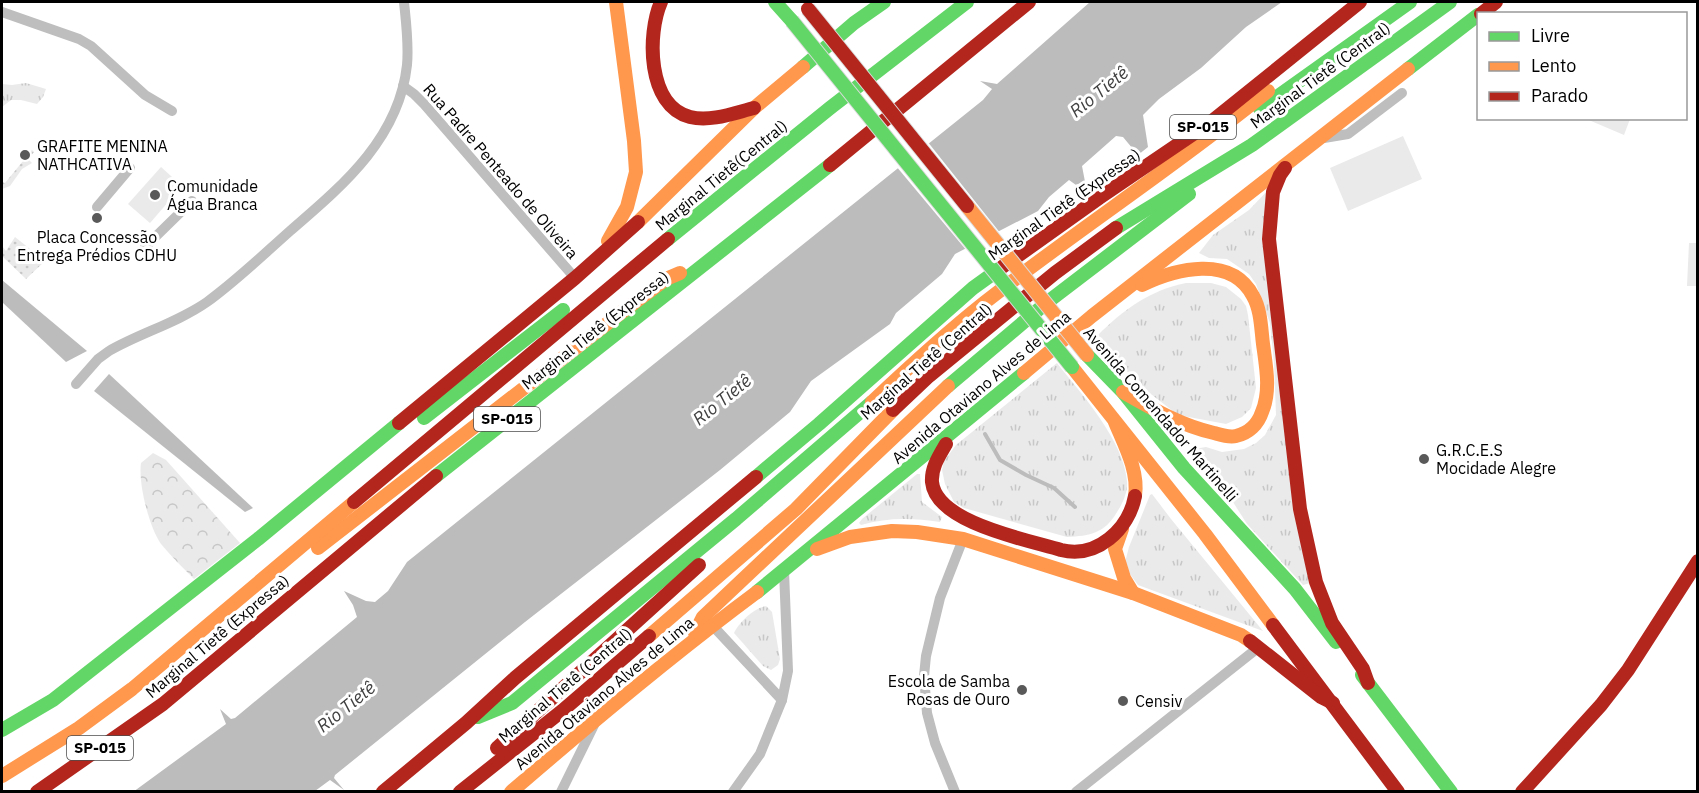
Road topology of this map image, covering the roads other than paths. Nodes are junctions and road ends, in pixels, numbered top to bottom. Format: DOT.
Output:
graph roads {
  1 [pos="404,2"];
  2 [pos="616,2"];
  3 [pos="661,2"];
  4 [pos="775,2"];
  5 [pos="871,2"];
  6 [pos="884,2"];
  7 [pos="967,2"];
  8 [pos="1029,2"];
  9 [pos="1360,2"];
  10 [pos="1369,2"];
  11 [pos="1410,2"];
  12 [pos="1450,2"];
  13 [pos="1496,2"];
  14 [pos="805,5"];
  15 [pos="2,12"];
  16 [pos="1483,12"];
  17 [pos="1477,16"];
  18 [pos="854,23"];
  19 [pos="403,86"];
  20 [pos="1402,93"];
  21 [pos="754,108"];
  22 [pos="172,111"];
  23 [pos="1224,128"];
  24 [pos="1317,139"];
  25 [pos="1252,145"];
  26 [pos="1295,157"];
  27 [pos="130,168"];
  28 [pos="192,201"];
  29 [pos="97,207"];
  30 [pos="145,247"];
  31 [pos="597,258"];
  32 [pos="710,260"];
  33 [pos="633,267"];
  34 [pos="574,278"];
  35 [pos="1092,315"];
  36 [pos="76,384"];
  37 [pos="1124,392"];
  38 [pos="1115,422"];
  39 [pos="954,432"];
  40 [pos="368,450"];
  41 [pos="745,514"];
  42 [pos="1122,529"];
  43 [pos="963,539"];
  44 [pos="804,554"];
  45 [pos="1698,561"];
  46 [pos="784,571"];
  47 [pos="260,582"];
  48 [pos="1133,593"];
  49 [pos="712,625"];
  50 [pos="690,642"];
  51 [pos="1259,647"];
  52 [pos="1368,683"];
  53 [pos="782,700"];
  54 [pos="1333,703"];
  55 [pos="598,716"];
  56 [pos="466,723"];
  57 [pos="2,730"];
  58 [pos="2,776"];
  59 [pos="1528,789"];
  60 [pos="461,791"];
  61 [pos="37,792"];
  62 [pos="383,792"];
  63 [pos="511,792"];
  64 [pos="561,792"];
  65 [pos="733,792"];
  66 [pos="955,792"];
  67 [pos="1076,792"];
  68 [pos="1398,792"];
  69 [pos="1451,792"];
  1 -- 19 [label="street"];
  2 -- 31 [label="main road"];
  3 -- 21 [label="main road"];
  4 -- 38 [label="main road, bridge"];
  5 -- 18 [label="main road"];
  6 -- 18 [label="main road"];
  7 -- 33 [label="main road, Marginal Tietê(Central)"];
  8 -- 32 [label="main road, Marginal Tietê (Expressa) / SP-015"];
  9 -- 56 [label="main road, Marginal Tietê (Expressa) / SP-015"];
  10 -- 23 [label="main road, SP-015"];
  11 -- 23 [label="main road"];
  12 -- 25 [label="main road, Marginal Tietê (Central)"];
  13 -- 16 [label="main road, Avenida Otaviano Alves de Lima"];
  14 -- 37 [label="main road, Avenida Comendador Martinelli, bridge"];
  15 -- 22 [label="street"];
  17 -- 24 [label="main road, Avenida Otaviano Alves de Lima"];
  18 -- 21 [label="main road"];
  19 -- 34 [label="street, Rua Padre Penteado de Oliveira"];
  19 -- 36 [label="street"];
  20 -- 24 [label="street"];
  21 -- 31 [label="main road"];
  23 -- 41 [label="main road, Marginal Tietê (Central) / SP-015"];
  24 -- 26 [label="main road, Avenida Otaviano Alves de Lima"];
  25 -- 50 [label="main road"];
  25 -- 60 [label="main road, Marginal Tietê (Central)"];
  26 -- 35 [label="main road, Avenida Otaviano Alves de Lima"];
  26 -- 52 [label="main road"];
  27 -- 29 [label="street"];
  28 -- 30 [label="street"];
  31 -- 34 [label="main road"];
  32 -- 47 [label="main road"];
  32 -- 61 [label="main road, Marginal Tietê (Expressa) / SP-015"];
  33 -- 40 [label="main road"];
  33 -- 47 [label="main road"];
  34 -- 40 [label="main road"];
  35 -- 37 [label="main road"];
  35 -- 39 [label="main road, Avenida Otaviano Alves de Lima"];
  37 -- 52 [label="main road, Avenida Comendador Martinelli"];
  38 -- 42 [label="main road"];
  38 -- 54 [label="main road"];
  39 -- 42 [label="main road"];
  39 -- 44 [label="main road, Avenida Otaviano Alves de Lima"];
  40 -- 57 [label="main road"];
  41 -- 56 [label="main road, Marginal Tietê (Central) / SP-015"];
  41 -- 60 [label="main road"];
  42 -- 48 [label="main road"];
  43 -- 44 [label="main road"];
  43 -- 48 [label="main road"];
  43 -- 66 [label="street"];
  44 -- 46 [label="main road, Avenida Otaviano Alves de Lima"];
  45 -- 59 [label="main road"];
  46 -- 49 [label="main road, Avenida Otaviano Alves de Lima"];
  46 -- 53 [label="street"];
  47 -- 58 [label="main road"];
  48 -- 51 [label="main road"];
  49 -- 50 [label="main road, Avenida Otaviano Alves de Lima"];
  49 -- 53 [label="street"];
  50 -- 55 [label="main road, Avenida Otaviano Alves de Lima"];
  51 -- 54 [label="main road"];
  51 -- 67 [label="street"];
  52 -- 69 [label="main road, Avenida Comendador Martinelli"];
  53 -- 65 [label="street"];
  54 -- 68 [label="main road"];
  55 -- 63 [label="main road, Avenida Otaviano Alves de Lima"];
  55 -- 64 [label="street"];
  56 -- 62 [label="main road, Marginal Tietê (Expressa) / SP-015"];
}
